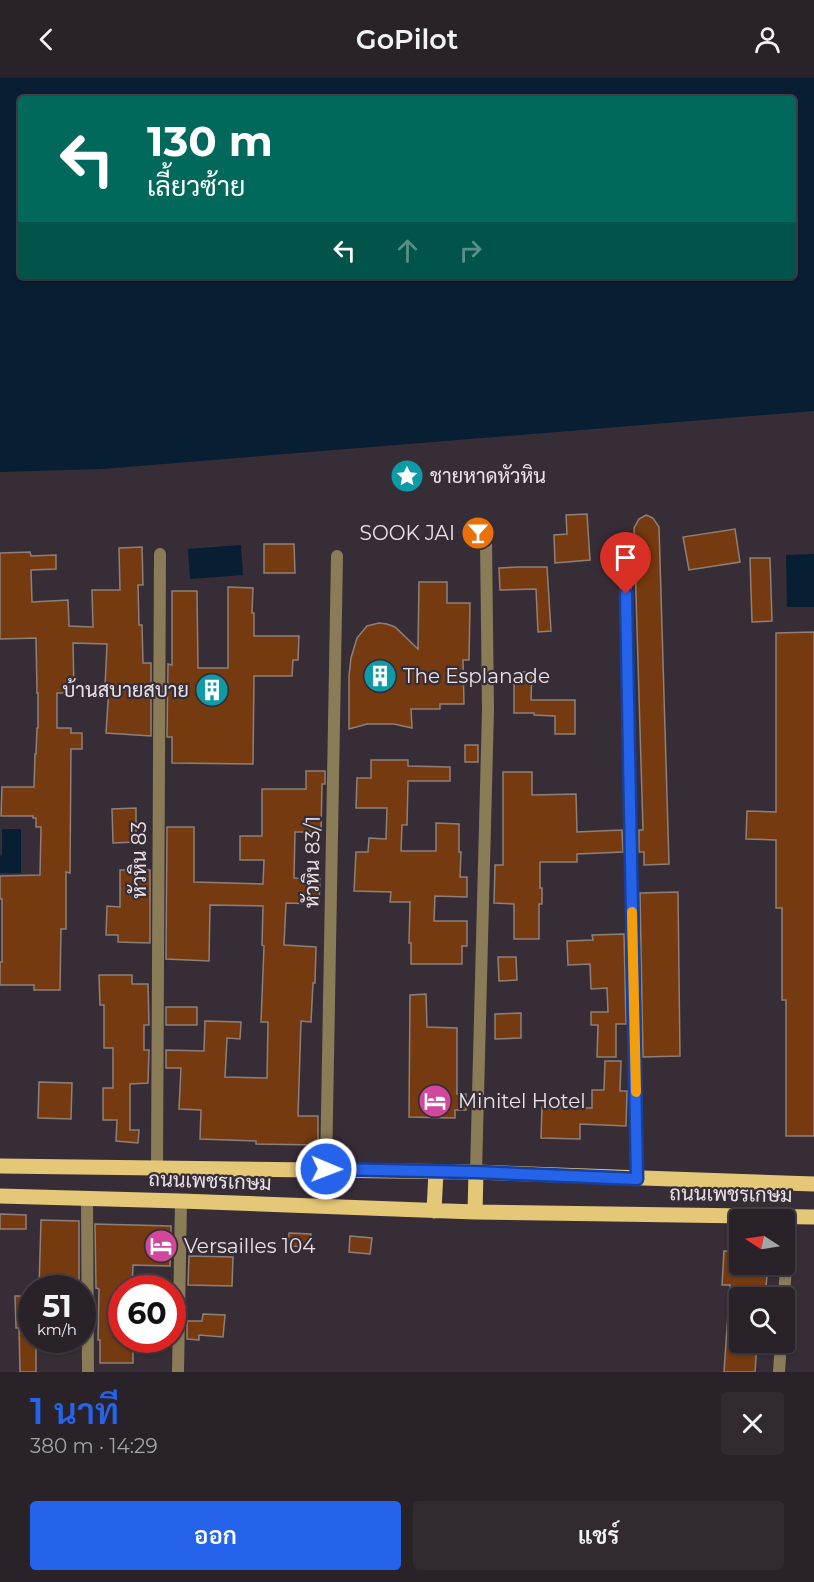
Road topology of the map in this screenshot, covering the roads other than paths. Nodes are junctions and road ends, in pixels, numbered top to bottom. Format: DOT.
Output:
graph roads {
  1 [pos="486,541"];
  2 [pos="625,549"];
  3 [pos="160,554"];
  4 [pos="338,556"];
  5 [pos="0,1166"];
  6 [pos="157,1167"];
  7 [pos="326,1169"];
  8 [pos="436,1172"];
  9 [pos="476,1172"];
  10 [pos="637,1179"];
  11 [pos="814,1184"];
  12 [pos="0,1196"];
  13 [pos="87,1199"];
  14 [pos="181,1201"];
  15 [pos="434,1211"];
  16 [pos="475,1212"];
  17 [pos="729,1215"];
  18 [pos="795,1216"];
  19 [pos="814,1217"];
  20 [pos="781,1353"];
  21 [pos="88,1372"];
  22 [pos="178,1372"];
  23 [pos="780,1372"];
  1 -- 9 [label="street"];
  2 -- 10 [label="street"];
  3 -- 6 [label="street, หัวหิน 83"];
  4 -- 7 [label="street, หัวหิน 83/1"];
  5 -- 6 [label="main road, ถนนเพชรเกษม"];
  6 -- 7 [label="main road, ถนนเพชรเกษม"];
  7 -- 8 [label="main road, ถนนเพชรเกษม"];
  8 -- 9 [label="main road, ถนนเพชรเกษม"];
  8 -- 15 [label="main road"];
  9 -- 10 [label="main road, ถนนเพชรเกษม"];
  9 -- 16 [label="main road"];
  10 -- 11 [label="main road, ถนนเพชรเกษม"];
  12 -- 13 [label="main road, ถนนเพชรเกษม"];
  13 -- 14 [label="main road, ถนนเพชรเกษม"];
  13 -- 21 [label="street"];
  14 -- 15 [label="main road, ถนนเพชรเกษม"];
  14 -- 22 [label="street"];
  15 -- 16 [label="main road, ถนนเพชรเกษม"];
  16 -- 17 [label="main road, ถนนเพชรเกษม"];
  18 -- 19 [label="main road, ถนนเพชรเกษม"];
  20 -- 23 [label="street"];
}
